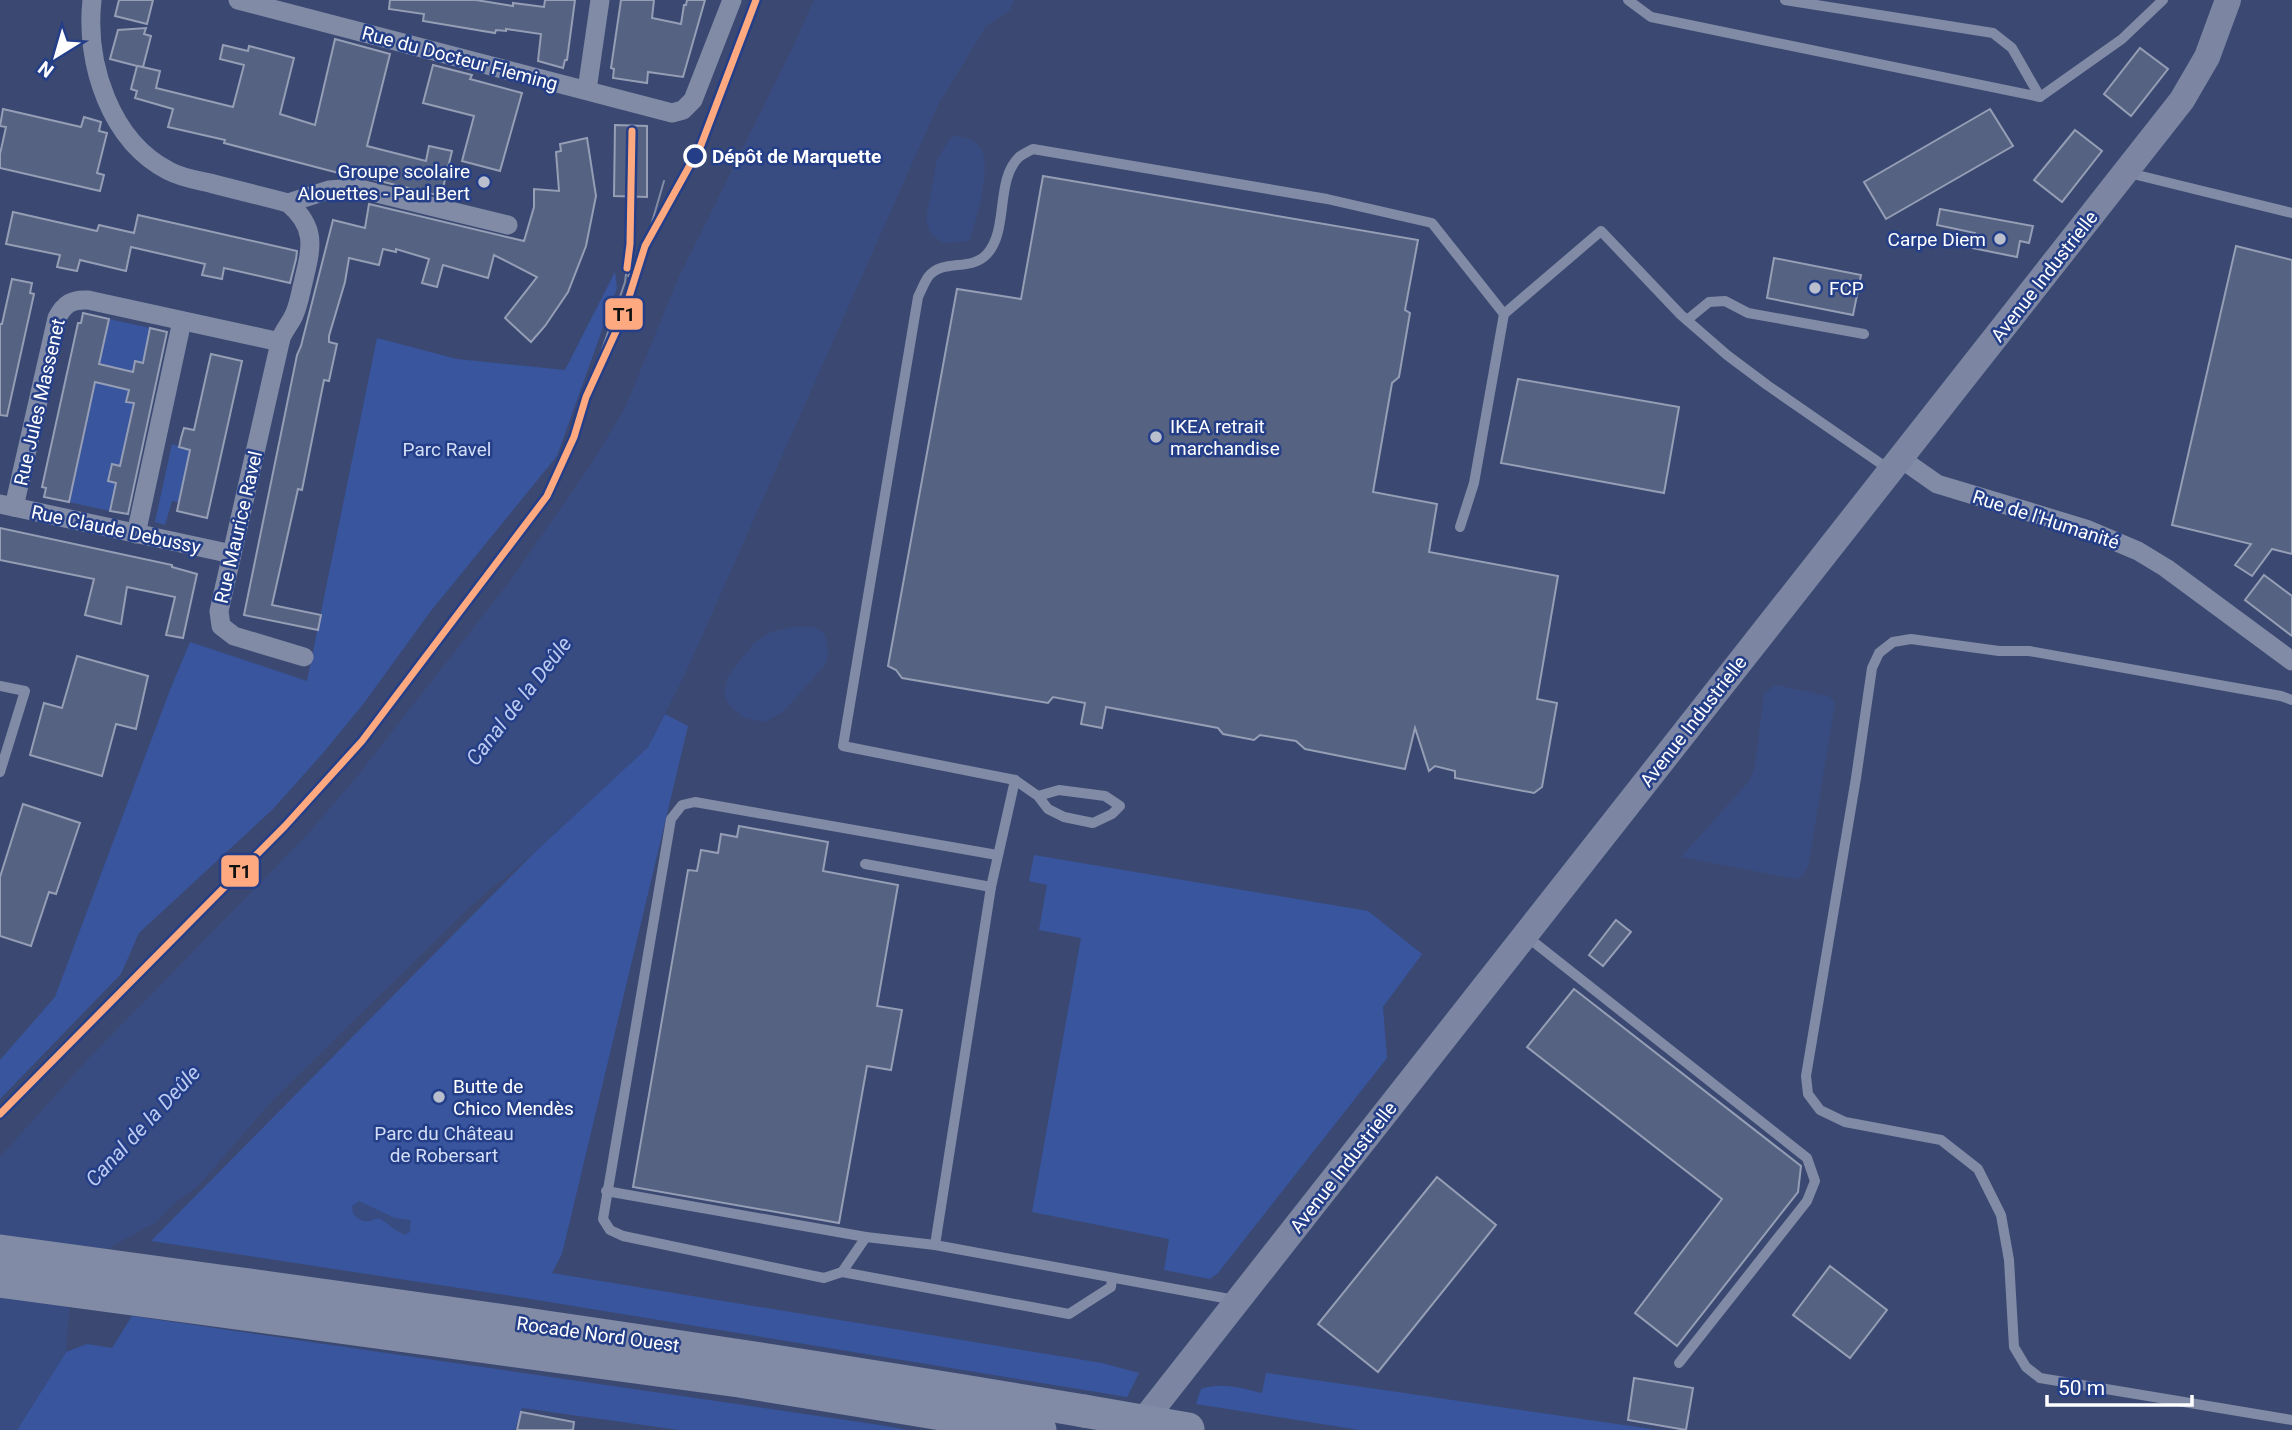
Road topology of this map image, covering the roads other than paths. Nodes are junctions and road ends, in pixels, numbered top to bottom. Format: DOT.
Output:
graph roads {
  1 [pos="92,0"];
  2 [pos="238,0"];
  3 [pos="600,0"];
  4 [pos="732,0"];
  5 [pos="1628,0"];
  6 [pos="1785,0"];
  7 [pos="2163,0"];
  8 [pos="2226,1"];
  9 [pos="587,90"];
  10 [pos="2040,97"];
  11 [pos="2125,172"];
  12 [pos="288,203"];
  13 [pos="2292,213"];
  14 [pos="508,225"];
  15 [pos="1504,314"];
  16 [pos="1687,320"];
  17 [pos="182,321"];
  18 [pos="1864,334"];
  19 [pos="280,342"];
  20 [pos="1895,464"];
  21 [pos="7,506"];
  22 [pos="1460,527"];
  23 [pos="136,534"];
  24 [pos="232,554"];
  25 [pos="304,657"];
  26 [pos="2292,661"];
  27 [pos="0,686"];
  28 [pos="2292,700"];
  29 [pos="0,772"];
  30 [pos="1014,780"];
  31 [pos="1038,796"];
  32 [pos="997,855"];
  33 [pos="865,864"];
  34 [pos="991,887"];
  35 [pos="1525,936"];
  36 [pos="606,1191"];
  37 [pos="866,1237"];
  38 [pos="935,1245"];
  39 [pos="0,1251"];
  40 [pos="842,1272"];
  41 [pos="1112,1278"];
  42 [pos="0,1281"];
  43 [pos="1236,1301"];
  44 [pos="1679,1363"];
  45 [pos="2292,1420"];
  46 [pos="989,1422"];
  47 [pos="1191,1429"];
  48 [pos="1025,1430"];
  49 [pos="1040,1430"];
  50 [pos="1136,1430"];
  1 -- 12 [label="street"];
  2 -- 9 [label="street, Rue du Docteur Fleming"];
  3 -- 9 [label="street"];
  4 -- 9 [label="street, Rue du Docteur Fleming"];
  5 -- 10 [label="lane"];
  6 -- 10 [label="lane"];
  7 -- 10 [label="lane"];
  8 -- 11 [label="street, Avenue Industrielle"];
  11 -- 13 [label="lane"];
  11 -- 20 [label="street, Avenue Industrielle"];
  12 -- 14 [label="street"];
  12 -- 19 [label="street, Rue Maurice Ravel"];
  15 -- 16 [label="lane"];
  15 -- 22 [label="lane"];
  15 -- 30 [label="lane"];
  16 -- 18 [label="lane"];
  16 -- 20 [label="lane"];
  17 -- 19 [label="street"];
  17 -- 21 [label="street, Rue Jules Massenet"];
  17 -- 23 [label="street"];
  19 -- 24 [label="street, Rue Maurice Ravel"];
  20 -- 26 [label="street, Rue de l'Humanité"];
  20 -- 35 [label="street, Avenue Industrielle"];
  21 -- 23 [label="street, Rue Claude Debussy"];
  23 -- 24 [label="street, Rue Claude Debussy"];
  24 -- 25 [label="street, Rue Maurice Ravel"];
  27 -- 29 [label="lane"];
  28 -- 45 [label="lane"];
  30 -- 31 [label="lane"];
  30 -- 32 [label="lane"];
  31 -- 31 [label="lane"];
  32 -- 34 [label="lane"];
  32 -- 36 [label="lane"];
  33 -- 34 [label="lane"];
  34 -- 38 [label="lane"];
  35 -- 43 [label="street, Avenue Industrielle"];
  35 -- 44 [label="lane"];
  36 -- 37 [label="lane"];
  36 -- 40 [label="lane"];
  37 -- 38 [label="lane"];
  37 -- 40 [label="lane"];
  38 -- 41 [label="lane"];
  39 -- 47 [label="highway, Rocade Nord Ouest, bridge"];
  40 -- 41 [label="lane"];
  41 -- 43 [label="lane"];
  42 -- 46 [label="highway, Rocade Nord Ouest"];
  43 -- 50 [label="street, Avenue Industrielle"];
  46 -- 48 [label="highway"];
  46 -- 49 [label="highway, Rocade Nord Ouest"];
}
